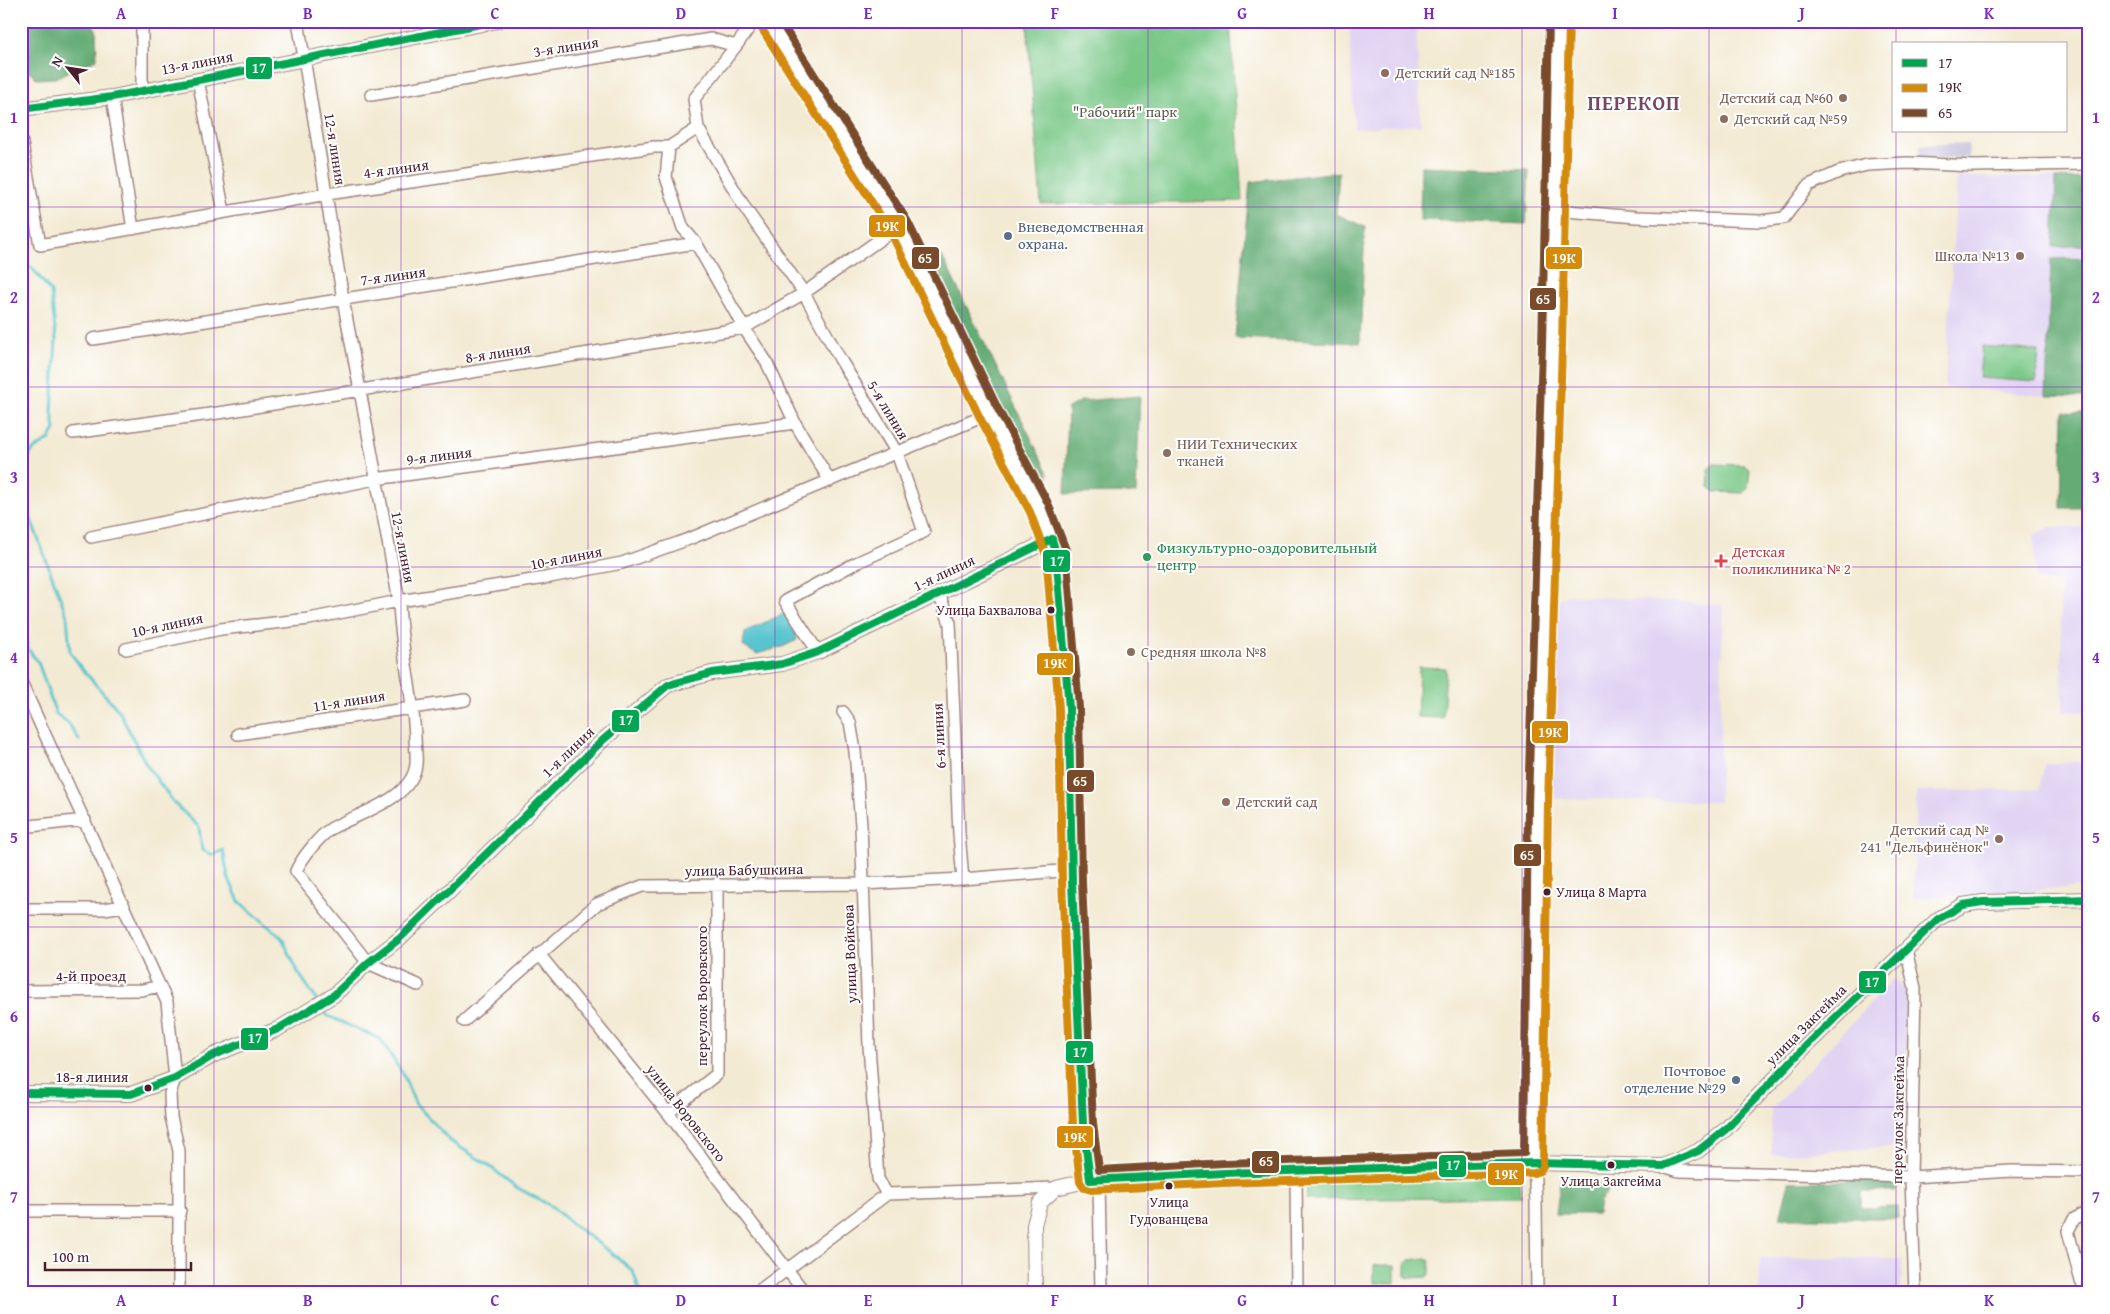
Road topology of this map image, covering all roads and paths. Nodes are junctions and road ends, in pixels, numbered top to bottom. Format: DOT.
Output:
graph roads {
  1 [pos="142,21"];
  2 [pos="298,21"];
  3 [pos="497,21"];
  4 [pos="754,21"];
  5 [pos="768,21"];
  6 [pos="1559,21"];
  7 [pos="736,46"];
  8 [pos="304,58"];
  9 [pos="198,80"];
  10 [pos="142,91"];
  11 [pos="371,95"];
  12 [pos="112,97"];
  13 [pos="21,108"];
  14 [pos="698,128"];
  15 [pos="21,138"];
  16 [pos="669,147"];
  17 [pos="2089,164"];
  18 [pos="327,194"];
  19 [pos="1555,210"];
  20 [pos="224,212"];
  21 [pos="899,226"];
  22 [pos="133,228"];
  23 [pos="696,243"];
  24 [pos="804,293"];
  25 [pos="343,299"];
  26 [pos="744,328"];
  27 [pos="94,339"];
  28 [pos="359,390"];
  29 [pos="989,414"];
  30 [pos="794,423"];
  31 [pos="73,433"];
  32 [pos="897,453"];
  33 [pos="375,479"];
  34 [pos="830,481"];
  35 [pos="91,537"];
  36 [pos="1052,540"];
  37 [pos="939,594"];
  38 [pos="399,601"];
  39 [pos="126,649"];
  40 [pos="818,652"];
  41 [pos="21,682"];
  42 [pos="465,700"];
  43 [pos="413,706"];
  44 [pos="843,712"];
  45 [pos="238,734"];
  46 [pos="85,820"];
  47 [pos="21,827"];
  48 [pos="1072,870"];
  49 [pos="964,879"];
  50 [pos="716,884"];
  51 [pos="862,884"];
  52 [pos="2089,899"];
  53 [pos="124,906"];
  54 [pos="21,909"];
  55 [pos="1906,950"];
  56 [pos="539,954"];
  57 [pos="368,963"];
  58 [pos="418,985"];
  59 [pos="160,986"];
  60 [pos="21,991"];
  61 [pos="464,1021"];
  62 [pos="214,1055"];
  63 [pos="175,1078"];
  64 [pos="21,1093"];
  65 [pos="668,1113"];
  66 [pos="1534,1163"];
  67 [pos="1663,1166"];
  68 [pos="1296,1170"];
  69 [pos="2089,1172"];
  70 [pos="1911,1177"];
  71 [pos="1094,1180"];
  72 [pos="1056,1188"];
  73 [pos="887,1194"];
  74 [pos="21,1211"];
  75 [pos="180,1211"];
  76 [pos="2089,1211"];
  77 [pos="787,1269"];
  78 [pos="179,1293"];
  79 [pos="756,1293"];
  80 [pos="805,1293"];
  81 [pos="1035,1293"];
  82 [pos="1101,1293"];
  83 [pos="1296,1293"];
  84 [pos="1537,1293"];
  85 [pos="1915,1293"];
  86 [pos="2087,1293"];
  1 -- 10 [label="street"];
  2 -- 8 [label="street, 12-я линия"];
  3 -- 8 [label="street, 13-я линия"];
  4 -- 7 [label="street"];
  5 -- 21 [label="street"];
  6 -- 19 [label="street"];
  7 -- 11 [label="street, 3-я линия"];
  7 -- 14 [label="street"];
  8 -- 9 [label="street, 13-я линия"];
  8 -- 18 [label="street, 12-я линия"];
  9 -- 10 [label="street, 13-я линия"];
  9 -- 20 [label="street"];
  10 -- 12 [label="street, 13-я линия"];
  12 -- 13 [label="street, 13-я линия"];
  12 -- 22 [label="street"];
  14 -- 16 [label="street"];
  14 -- 24 [label="street, 5-я линия"];
  15 -- 22 [label="street, 4-я линия"];
  16 -- 18 [label="street, 4-я линия"];
  16 -- 23 [label="street"];
  17 -- 19 [label="street"];
  18 -- 20 [label="street, 4-я линия"];
  18 -- 25 [label="street, 12-я линия"];
  19 -- 66 [label="street"];
  20 -- 22 [label="street, 4-я линия"];
  21 -- 24 [label="street, 8-я линия"];
  21 -- 29 [label="street"];
  23 -- 25 [label="street, 7-я линия"];
  23 -- 26 [label="street"];
  24 -- 26 [label="street, 8-я линия"];
  24 -- 32 [label="street, 5-я линия"];
  25 -- 27 [label="street, 7-я линия"];
  25 -- 28 [label="street, 12-я линия"];
  26 -- 28 [label="street, 8-я линия"];
  26 -- 30 [label="street"];
  28 -- 31 [label="street, 8-я линия"];
  28 -- 33 [label="street, 12-я линия"];
  29 -- 32 [label="street, 10-я линия"];
  29 -- 36 [label="street"];
  30 -- 33 [label="street, 9-я линия"];
  30 -- 34 [label="street"];
  32 -- 34 [label="street, 10-я линия"];
  32 -- 40 [label="street, 5-я линия"];
  33 -- 35 [label="street, 9-я линия"];
  33 -- 38 [label="street, 12-я линия"];
  34 -- 38 [label="street, 10-я линия"];
  36 -- 37 [label="street, 1-я линия"];
  36 -- 48 [label="street"];
  37 -- 40 [label="street, 1-я линия"];
  37 -- 49 [label="street, 6-я линия"];
  38 -- 39 [label="street, 10-я линия"];
  38 -- 43 [label="street, 12-я линия"];
  40 -- 57 [label="street, 1-я линия"];
  41 -- 46 [label="street"];
  42 -- 43 [label="street, 11-я линия"];
  43 -- 45 [label="street, 11-я линия"];
  43 -- 57 [label="street, 12-я линия"];
  44 -- 51 [label="street, улица Войкова"];
  46 -- 47 [label="street"];
  46 -- 53 [label="street"];
  48 -- 49 [label="street, улица Бабушкина"];
  48 -- 71 [label="street"];
  49 -- 51 [label="street, улица Бабушкина"];
  50 -- 51 [label="street, улица Бабушкина"];
  50 -- 56 [label="street, улица Бабушкина"];
  50 -- 65 [label="street, переулок Воровского"];
  51 -- 73 [label="street, улица Войкова"];
  52 -- 55 [label="street, улица Закгейма"];
  53 -- 54 [label="street"];
  53 -- 59 [label="street"];
  55 -- 67 [label="street, улица Закгейма"];
  55 -- 70 [label="street, переулок Закгейма"];
  56 -- 61 [label="street, улица Бабушкина"];
  56 -- 65 [label="street, улица Воровского"];
  57 -- 58 [label="street"];
  57 -- 62 [label="street, 1-я линия"];
  59 -- 60 [label="street, 4-й проезд"];
  59 -- 63 [label="street"];
  62 -- 63 [label="street, 18-я линия"];
  63 -- 64 [label="street, 18-я линия"];
  63 -- 75 [label="street"];
  65 -- 77 [label="street, улица Воровского"];
  66 -- 67 [label="street, улица Закгейма"];
  66 -- 68 [label="street, улица Закгейма"];
  66 -- 84 [label="street"];
  67 -- 70 [label="street, улица Закгейма"];
  68 -- 71 [label="street, улица Закгейма"];
  68 -- 83 [label="street"];
  69 -- 70 [label="street, улица Закгейма"];
  70 -- 85 [label="street, переулок Закгейма"];
  71 -- 72 [label="street, улица Закгейма"];
  71 -- 82 [label="street"];
  72 -- 73 [label="street"];
  72 -- 81 [label="street, улица Закгейма"];
  73 -- 77 [label="street"];
  74 -- 75 [label="street"];
  75 -- 78 [label="street"];
  76 -- 86 [label="street"];
  77 -- 79 [label="street"];
  77 -- 80 [label="street, улица Воровского"];
}
